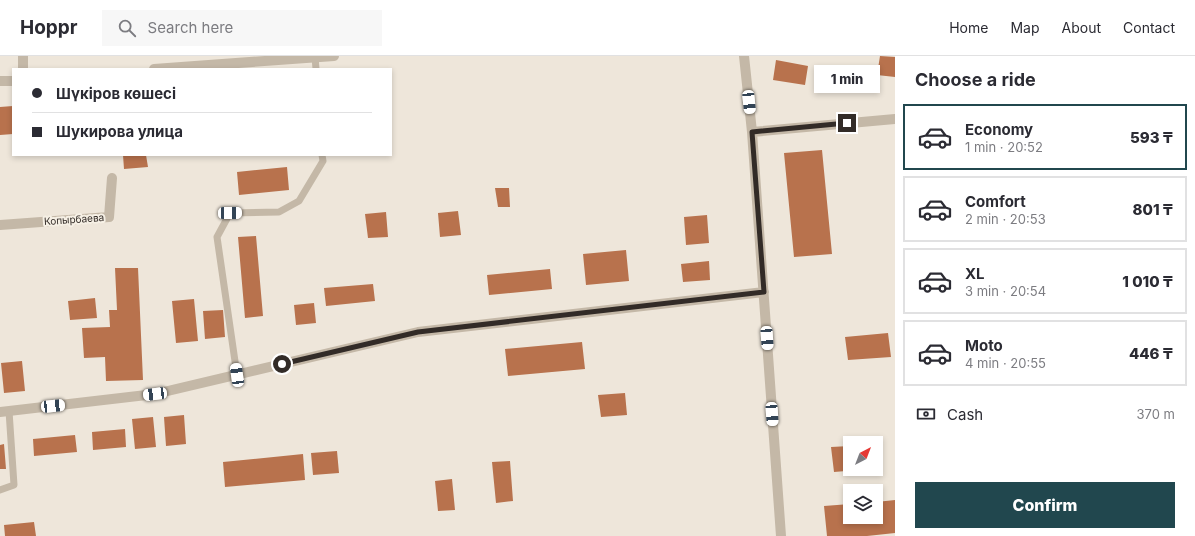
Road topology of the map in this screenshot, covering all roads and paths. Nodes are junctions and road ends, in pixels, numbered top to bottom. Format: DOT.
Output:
graph roads {
  1 [pos="22,56"];
  2 [pos="334,56"];
  3 [pos="744,56"];
  4 [pos="315,57"];
  5 [pos="214,60"];
  6 [pos="23,68"];
  7 [pos="161,68"];
  8 [pos="316,68"];
  9 [pos="12,81"];
  10 [pos="0,82"];
  11 [pos="895,119"];
  12 [pos="752,132"];
  13 [pos="322,156"];
  14 [pos="112,178"];
  15 [pos="0,225"];
  16 [pos="764,292"];
  17 [pos="237,375"];
  18 [pos="4,412"];
  19 [pos="0,490"];
  20 [pos="781,536"];
  1 -- 6 [label="street"];
  2 -- 4 [label="street"];
  3 -- 12 [label="street"];
  4 -- 5 [label="street"];
  4 -- 8 [label="lane"];
  5 -- 7 [label="street"];
  9 -- 10 [label="street"];
  11 -- 12 [label="street"];
  12 -- 16 [label="street"];
  13 -- 17 [label="lane"];
  14 -- 15 [label="street, Копырбаева"];
  16 -- 17 [label="street"];
  16 -- 20 [label="street"];
  17 -- 18 [label="street"];
  18 -- 19 [label="lane"];
}
